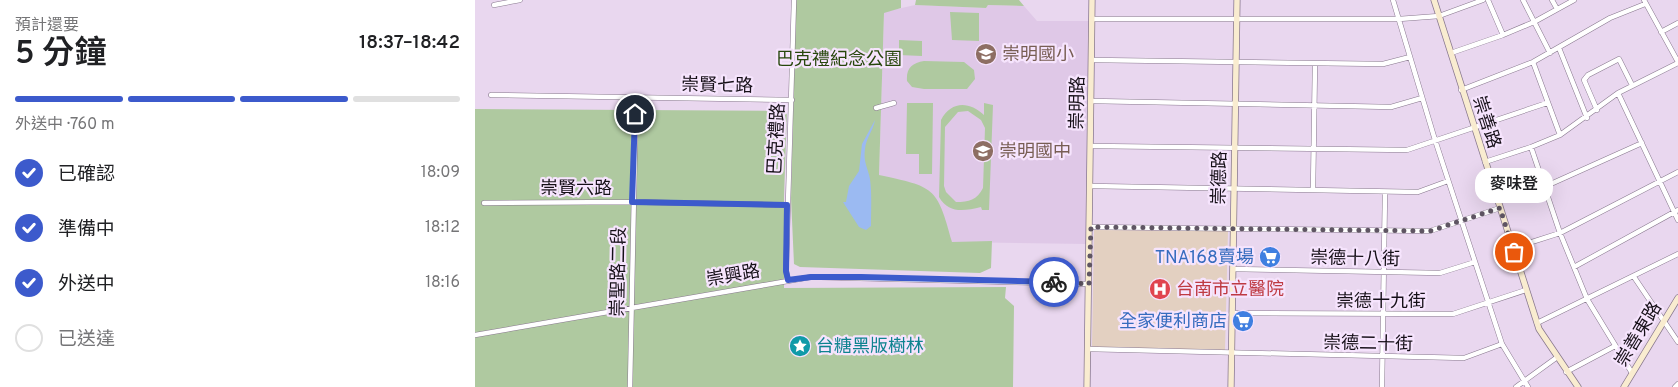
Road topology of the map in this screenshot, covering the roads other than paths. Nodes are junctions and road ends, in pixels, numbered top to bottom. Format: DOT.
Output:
graph roads {
  1 [pos="520,0"];
  2 [pos="793,0"];
  3 [pos="1092,0"];
  4 [pos="1237,0"];
  5 [pos="1393,0"];
  6 [pos="1434,0"];
  7 [pos="1483,0"];
  8 [pos="1488,0"];
  9 [pos="1523,0"];
  10 [pos="1552,0"];
  11 [pos="1574,0"];
  12 [pos="1475,1"];
  13 [pos="1645,2"];
  14 [pos="494,6"];
  15 [pos="1557,9"];
  16 [pos="1439,16"];
  17 [pos="1094,19"];
  18 [pos="1236,20"];
  19 [pos="1399,20"];
  20 [pos="1534,22"];
  21 [pos="1678,23"];
  22 [pos="1661,32"];
  23 [pos="1503,35"];
  24 [pos="1559,48"];
  25 [pos="1451,52"];
  26 [pos="1550,53"];
  27 [pos="1410,57"];
  28 [pos="1093,60"];
  29 [pos="1533,62"];
  30 [pos="1678,62"];
  31 [pos="1235,63"];
  32 [pos="1315,64"];
  33 [pos="1632,86"];
  34 [pos="1461,90"];
  35 [pos="1618,93"];
  36 [pos="491,95"];
  37 [pos="636,97"];
  38 [pos="1422,98"];
  39 [pos="791,100"];
  40 [pos="1092,101"];
  41 [pos="894,103"];
  42 [pos="1235,103"];
  43 [pos="1547,103"];
  44 [pos="1315,105"];
  45 [pos="876,108"];
  46 [pos="1597,110"];
  47 [pos="1587,118"];
  48 [pos="1473,127"];
  49 [pos="1560,135"];
  50 [pos="1435,140"];
  51 [pos="1642,143"];
  52 [pos="1092,146"];
  53 [pos="1234,148"];
  54 [pos="1531,148"];
  55 [pos="1314,149"];
  56 [pos="1485,162"];
  57 [pos="1678,172"];
  58 [pos="1448,181"];
  59 [pos="1660,182"];
  60 [pos="1091,186"];
  61 [pos="1544,187"];
  62 [pos="1234,189"];
  63 [pos="1313,190"];
  64 [pos="1385,192"];
  65 [pos="484,202"];
  66 [pos="632,202"];
  67 [pos="787,205"];
  68 [pos="1500,208"];
  69 [pos="1676,211"];
  70 [pos="1678,220"];
  71 [pos="1462,221"];
  72 [pos="1091,227"];
  73 [pos="1233,228"];
  74 [pos="1385,230"];
  75 [pos="1560,232"];
  76 [pos="1513,248"];
  77 [pos="1678,254"];
  78 [pos="1475,262"];
  79 [pos="1574,267"];
  80 [pos="1233,269"];
  81 [pos="1384,273"];
  82 [pos="1634,277"];
  83 [pos="788,280"];
  84 [pos="1089,284"];
  85 [pos="1526,290"];
  86 [pos="1678,298"];
  87 [pos="1587,299"];
  88 [pos="1488,303"];
  89 [pos="631,307"];
  90 [pos="1232,313"];
  91 [pos="1383,315"];
  92 [pos="1663,322"];
  93 [pos="1537,323"];
  94 [pos="475,335"];
  95 [pos="1678,342"];
  96 [pos="1502,344"];
  97 [pos="1615,346"];
  98 [pos="1088,350"];
  99 [pos="1231,353"];
  100 [pos="1382,357"];
  101 [pos="1556,358"];
  102 [pos="1566,372"];
  103 [pos="1632,373"];
  104 [pos="1524,381"];
  105 [pos="1678,384"];
  106 [pos="630,387"];
  107 [pos="1087,387"];
  108 [pos="1231,387"];
  109 [pos="1382,387"];
  110 [pos="1516,387"];
  111 [pos="1528,387"];
  112 [pos="1577,387"];
  113 [pos="1624,387"];
  114 [pos="1675,387"];
  1 -- 14 [label="street"];
  2 -- 39 [label="street, 巴克禮路"];
  3 -- 17 [label="street, 崇明路"];
  4 -- 18 [label="street, 崇德路"];
  5 -- 19 [label="street"];
  6 -- 16 [label="street, 崇善路"];
  7 -- 12 [label="street"];
  8 -- 23 [label="street"];
  9 -- 20 [label="street"];
  10 -- 15 [label="street"];
  11 -- 15 [label="street"];
  12 -- 16 [label="street"];
  13 -- 22 [label="street"];
  13 -- 24 [label="street"];
  15 -- 20 [label="street"];
  16 -- 19 [label="street"];
  16 -- 25 [label="street, 崇善路"];
  17 -- 18 [label="street"];
  17 -- 28 [label="street, 崇明路"];
  18 -- 19 [label="street"];
  18 -- 31 [label="street, 崇德路"];
  19 -- 27 [label="street"];
  20 -- 23 [label="street"];
  20 -- 26 [label="street"];
  21 -- 22 [label="street"];
  22 -- 30 [label="street"];
  23 -- 25 [label="street"];
  24 -- 26 [label="street"];
  24 -- 47 [label="street"];
  25 -- 34 [label="street, 崇善路"];
  26 -- 29 [label="street"];
  27 -- 32 [label="street"];
  27 -- 38 [label="street"];
  28 -- 31 [label="street"];
  28 -- 40 [label="street, 崇明路"];
  29 -- 34 [label="street"];
  29 -- 43 [label="street"];
  30 -- 33 [label="street"];
  31 -- 32 [label="street"];
  31 -- 42 [label="street, 崇德路"];
  32 -- 44 [label="street"];
  33 -- 35 [label="street"];
  33 -- 46 [label="street"];
  34 -- 48 [label="street, 崇善路"];
  35 -- 46 [label="street"];
  35 -- 51 [label="street"];
  36 -- 37 [label="street, 崇賢七路"];
  37 -- 39 [label="street, 崇賢七路"];
  37 -- 66 [label="street, 崇聖路二段"];
  38 -- 44 [label="street"];
  38 -- 50 [label="street"];
  39 -- 67 [label="street, 巴克禮路"];
  40 -- 42 [label="street"];
  40 -- 52 [label="street, 崇明路"];
  41 -- 45 [label="street"];
  42 -- 44 [label="street"];
  42 -- 53 [label="street, 崇德路"];
  43 -- 48 [label="street"];
  43 -- 49 [label="street"];
  44 -- 55 [label="street"];
  46 -- 47 [label="street"];
  47 -- 49 [label="street"];
  48 -- 50 [label="street"];
  48 -- 56 [label="street, 崇善路"];
  49 -- 54 [label="street"];
  50 -- 55 [label="street"];
  50 -- 58 [label="street"];
  51 -- 59 [label="street"];
  51 -- 61 [label="street"];
  52 -- 53 [label="street"];
  52 -- 60 [label="street, 崇明路"];
  53 -- 55 [label="street"];
  53 -- 62 [label="street, 崇德路"];
  54 -- 56 [label="street"];
  54 -- 61 [label="street"];
  55 -- 63 [label="street"];
  56 -- 68 [label="street, 崇善路"];
  57 -- 59 [label="street"];
  58 -- 64 [label="street"];
  58 -- 71 [label="street"];
  59 -- 69 [label="street"];
  59 -- 75 [label="street"];
  60 -- 62 [label="street"];
  60 -- 72 [label="street, 崇明路"];
  61 -- 75 [label="street"];
  62 -- 63 [label="street"];
  62 -- 73 [label="street, 崇德路"];
  63 -- 64 [label="street"];
  64 -- 74 [label="street"];
  65 -- 66 [label="street, 崇賢六路"];
  66 -- 67 [label="street, 崇賢六路"];
  66 -- 89 [label="street, 崇聖路二段"];
  67 -- 83 [label="street, 巴克禮路"];
  68 -- 71 [label="street"];
  68 -- 76 [label="street, 崇善路"];
  69 -- 70 [label="street"];
  69 -- 79 [label="street"];
  71 -- 74 [label="street"];
  71 -- 78 [label="street"];
  72 -- 73 [label="street"];
  72 -- 84 [label="street, 崇明路"];
  73 -- 74 [label="street"];
  73 -- 80 [label="street, 崇德路"];
  74 -- 81 [label="street"];
  75 -- 76 [label="street"];
  75 -- 79 [label="street"];
  76 -- 85 [label="street, 崇善路"];
  77 -- 82 [label="street"];
  78 -- 81 [label="street, 崇德十八街"];
  78 -- 88 [label="street"];
  79 -- 87 [label="street"];
  80 -- 81 [label="street, 崇德十八街"];
  80 -- 90 [label="street, 崇德路"];
  81 -- 91 [label="street"];
  82 -- 87 [label="street"];
  82 -- 92 [label="street"];
  83 -- 84 [label="street, 崇興路"];
  83 -- 89 [label="street, 崇興路"];
  84 -- 98 [label="street, 崇明路"];
  85 -- 88 [label="street, 崇德十九街"];
  85 -- 93 [label="street, 崇善路"];
  86 -- 92 [label="street, 崇善東路"];
  87 -- 93 [label="street"];
  87 -- 97 [label="street"];
  88 -- 91 [label="street, 崇德十九街"];
  88 -- 96 [label="street"];
  89 -- 94 [label="street, 崇興路"];
  89 -- 106 [label="street, 崇聖路二段"];
  90 -- 91 [label="street, 崇德十九街"];
  90 -- 99 [label="street, 崇德路"];
  91 -- 100 [label="street"];
  92 -- 95 [label="street"];
  92 -- 103 [label="street, 崇善東路"];
  93 -- 101 [label="street, 崇善路"];
  96 -- 100 [label="street, 崇德二十街"];
  96 -- 104 [label="street"];
  97 -- 102 [label="street"];
  97 -- 103 [label="street"];
  98 -- 99 [label="street, 崇德二十街"];
  98 -- 107 [label="street, 崇明路"];
  99 -- 100 [label="street, 崇德二十街"];
  99 -- 108 [label="street, 崇德路"];
  100 -- 109 [label="street"];
  101 -- 102 [label="street, 崇善路"];
  101 -- 104 [label="street"];
  102 -- 112 [label="street, 崇善路"];
  103 -- 113 [label="street, 崇善東路"];
  104 -- 110 [label="street"];
  104 -- 111 [label="street"];
  105 -- 114 [label="street"];
}
